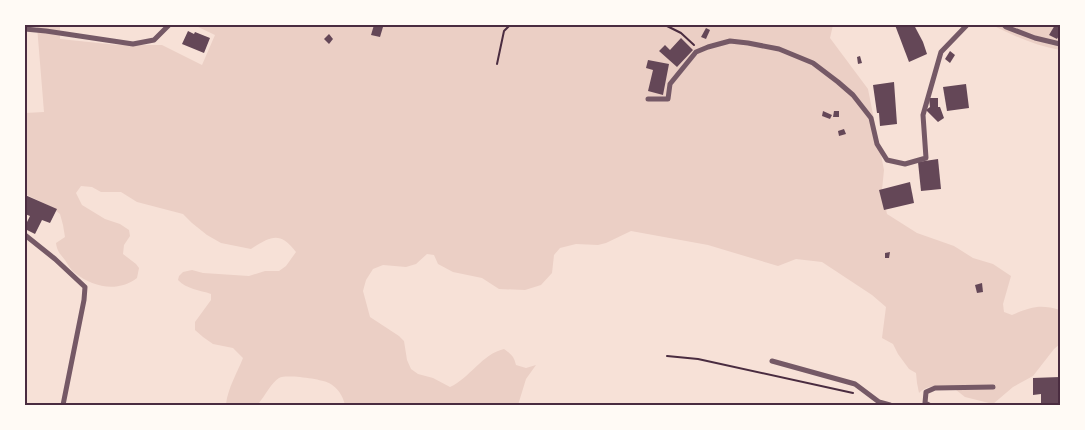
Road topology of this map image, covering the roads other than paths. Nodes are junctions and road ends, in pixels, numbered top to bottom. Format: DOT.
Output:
graph roads {
  1 [pos="169,25"];
  2 [pos="967,25"];
  3 [pos="1004,25"];
  4 [pos="25,29"];
  5 [pos="1060,44"];
  6 [pos="648,99"];
  7 [pos="25,235"];
  8 [pos="772,361"];
  9 [pos="993,387"];
  10 [pos="63,405"];
  11 [pos="890,405"];
  12 [pos="929,405"];
  1 -- 4 [label="street"];
  2 -- 6 [label="street"];
  3 -- 5 [label="street"];
  7 -- 10 [label="street"];
  8 -- 11 [label="street"];
  9 -- 12 [label="street"];
}
